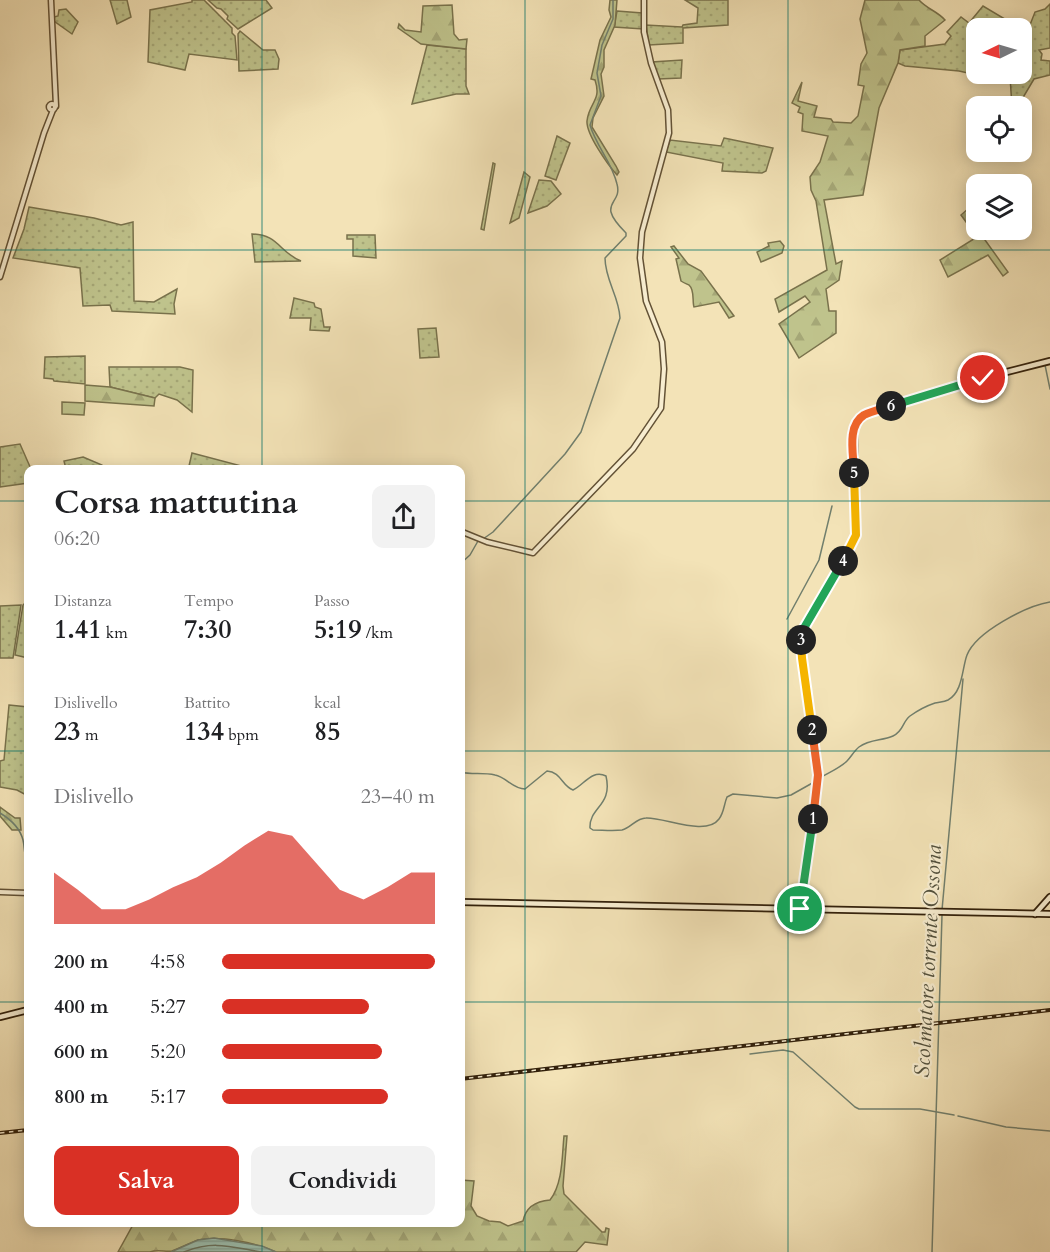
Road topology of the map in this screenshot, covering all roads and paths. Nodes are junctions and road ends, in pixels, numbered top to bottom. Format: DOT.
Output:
graph roads {
  1 [pos="51,0"];
  2 [pos="645,0"];
  3 [pos="0,277"];
  4 [pos="1050,361"];
  5 [pos="465,533"];
  6 [pos="0,892"];
  7 [pos="24,892"];
  8 [pos="1050,897"];
  9 [pos="465,902"];
  10 [pos="800,909"];
  11 [pos="1035,914"];
  12 [pos="1050,914"];
  13 [pos="24,1011"];
  14 [pos="0,1017"];
  1 -- 3 [label="street"];
  2 -- 5 [label="street"];
  4 -- 10 [label="main road"];
  6 -- 7 [label="street"];
  8 -- 11 [label="main road"];
  9 -- 10 [label="main road"];
  10 -- 11 [label="main road"];
  11 -- 12 [label="main road"];
  13 -- 14 [label="main road"];
}
